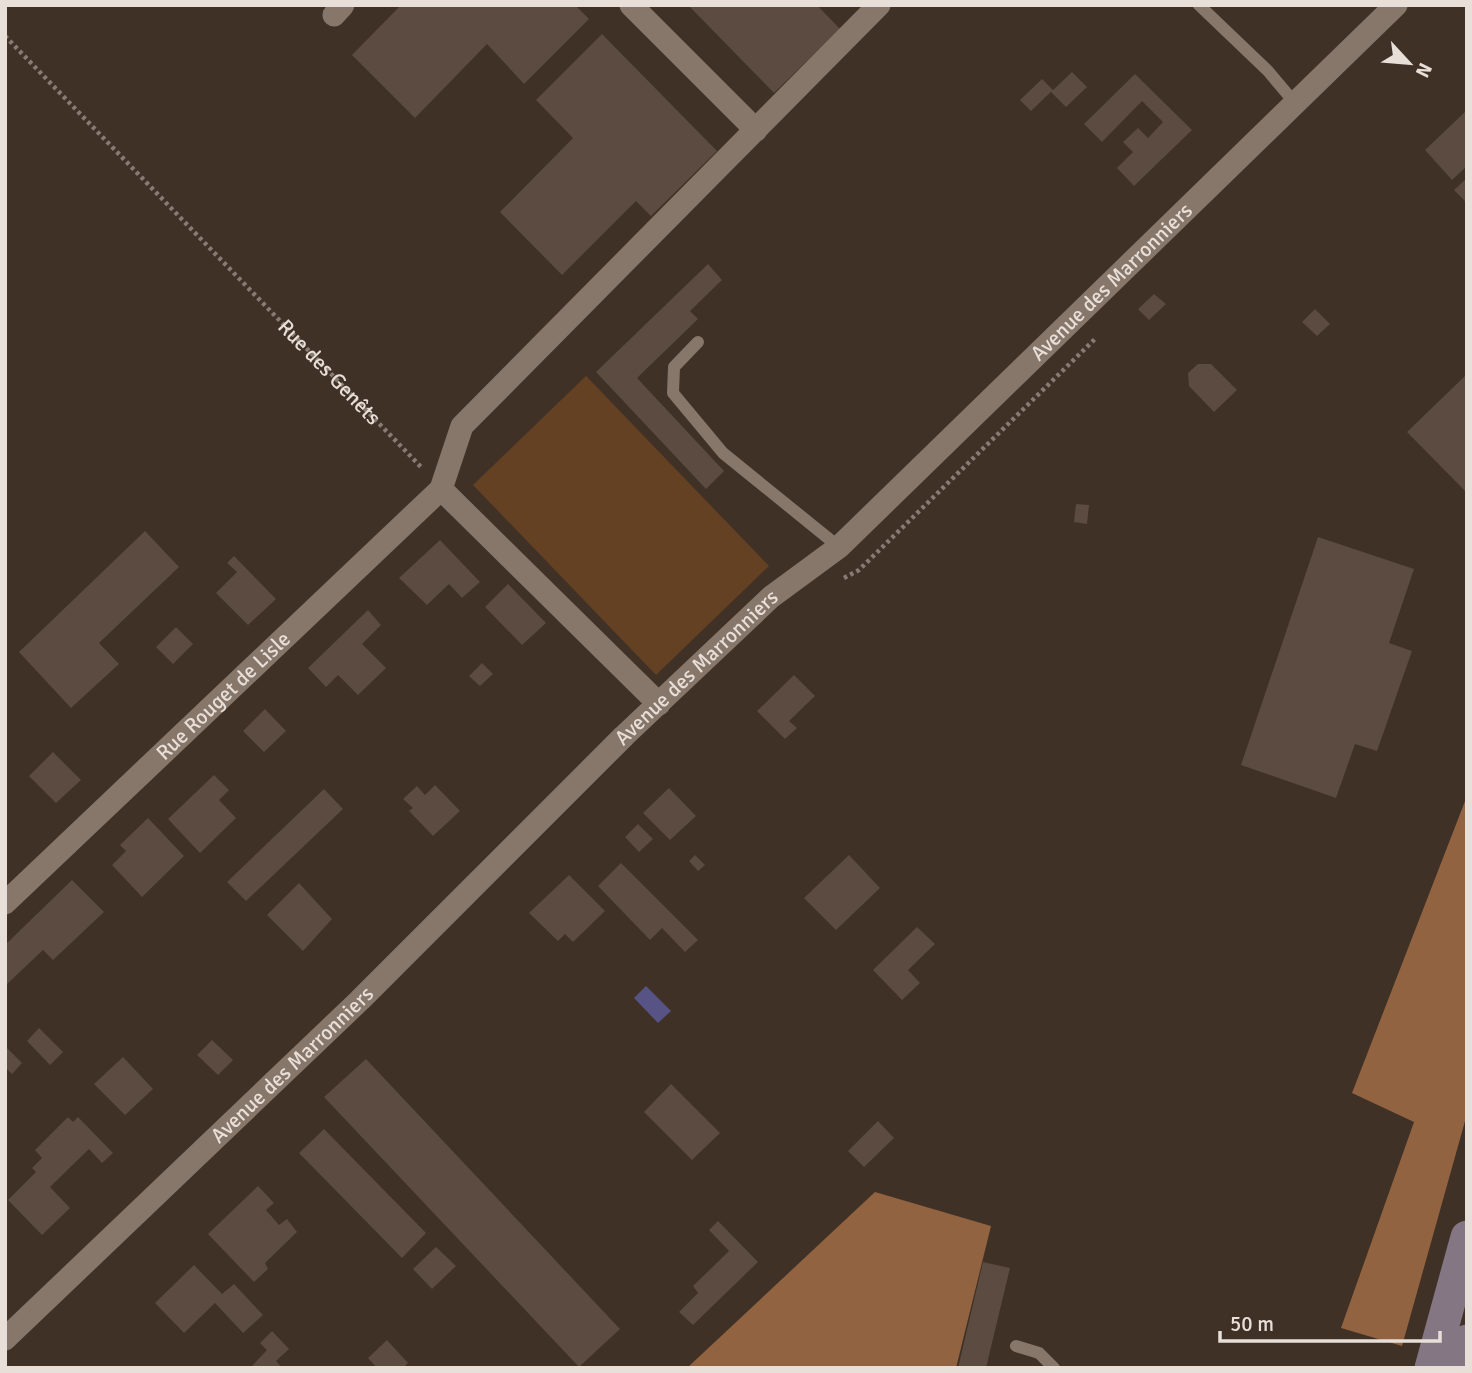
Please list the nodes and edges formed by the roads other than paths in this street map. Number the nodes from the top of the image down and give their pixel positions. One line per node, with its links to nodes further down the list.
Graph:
1 (631, 5): 6 (street)
2 (880, 5): 6 (street)
3 (1199, 5): 5 (lane)
4 (1396, 5): 5 (street, Avenue des Marronniers)
5 (1295, 103): 9 (street, Avenue des Marronniers)
6 (756, 130): 8 (street)
7 (698, 341): 9 (lane)
8 (441, 489): 10 (street); 11 (street, Rue Rouget de Lisle)
9 (839, 547): 10 (street, Avenue des Marronniers)
10 (659, 704): 13 (street, Avenue des Marronniers)
11 (5, 904)
12 (1467, 1237): 17 (main road)
13 (5, 1339)
14 (1467, 1341): 18 (main road)
15 (1016, 1346): 16 (lane)
16 (1054, 1368)
17 (1431, 1368)
18 (1460, 1368)

